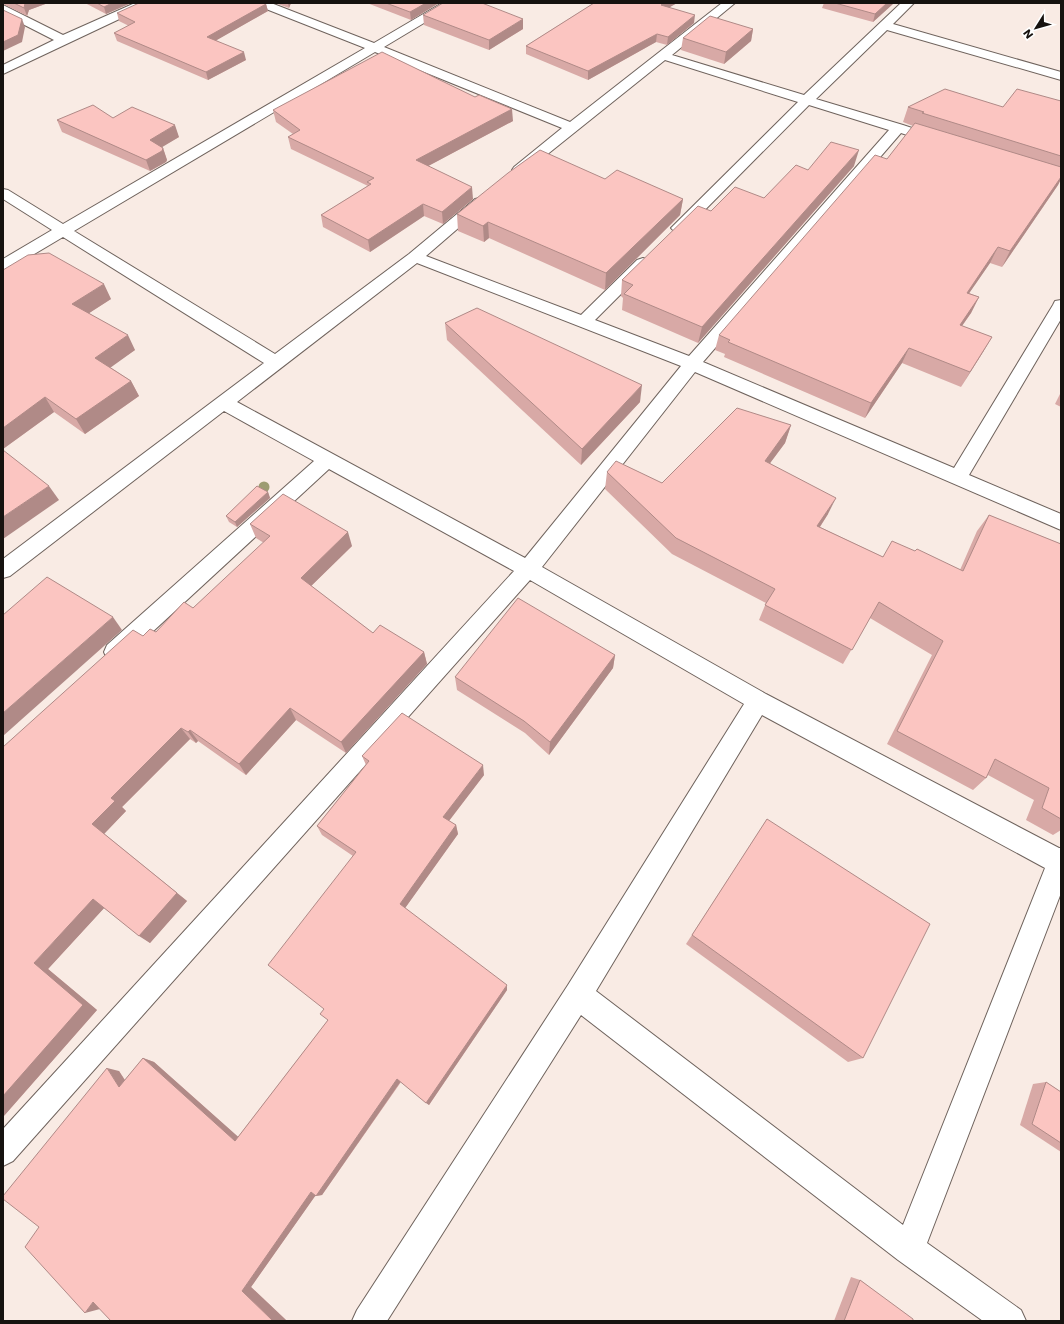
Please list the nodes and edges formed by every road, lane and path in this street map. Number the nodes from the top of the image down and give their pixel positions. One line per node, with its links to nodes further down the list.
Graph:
1 (145, 3): 8 (street)
2 (260, 3): 9 (street)
3 (450, 3): 9 (street)
4 (728, 3): 10 (street)
5 (908, 3): 7 (street)
6 (3, 9): 8 (street)
7 (885, 26): 12 (street); 13 (street)
8 (63, 40): 11 (street)
9 (376, 48): 14 (street); 18 (street)
10 (664, 56): 13 (street); 14 (street)
11 (3, 70)
12 (1061, 76)
13 (806, 100): 15 (street); 19 (street)
14 (571, 127): 21 (street)
15 (898, 128): 16 (street); 26 (street)
16 (920, 135)
17 (3, 193): 18 (street)
18 (64, 232): 22 (street); 25 (street)
19 (668, 239)
20 (651, 255): 24 (street)
21 (415, 257): 24 (street); 25 (street)
22 (3, 266)
23 (1061, 305): 29 (street)
24 (584, 322): 26 (street)
25 (276, 363): 27 (street)
26 (692, 364): 29 (street); 31 (street)
27 (224, 403): 28 (street); 32 (street)
28 (327, 460): 31 (street); 33 (street)
29 (958, 477): 30 (street)
30 (1061, 522)
31 (528, 569): 34 (street); 37 (street)
32 (3, 570)
33 (103, 663)
34 (758, 701): 35 (street); 36 (street)
35 (1061, 861): 38 (street)
36 (578, 995): 38 (street); 39 (street)
37 (3, 1152)
38 (909, 1249): 40 (street)
39 (368, 1321)
40 (1010, 1321)

